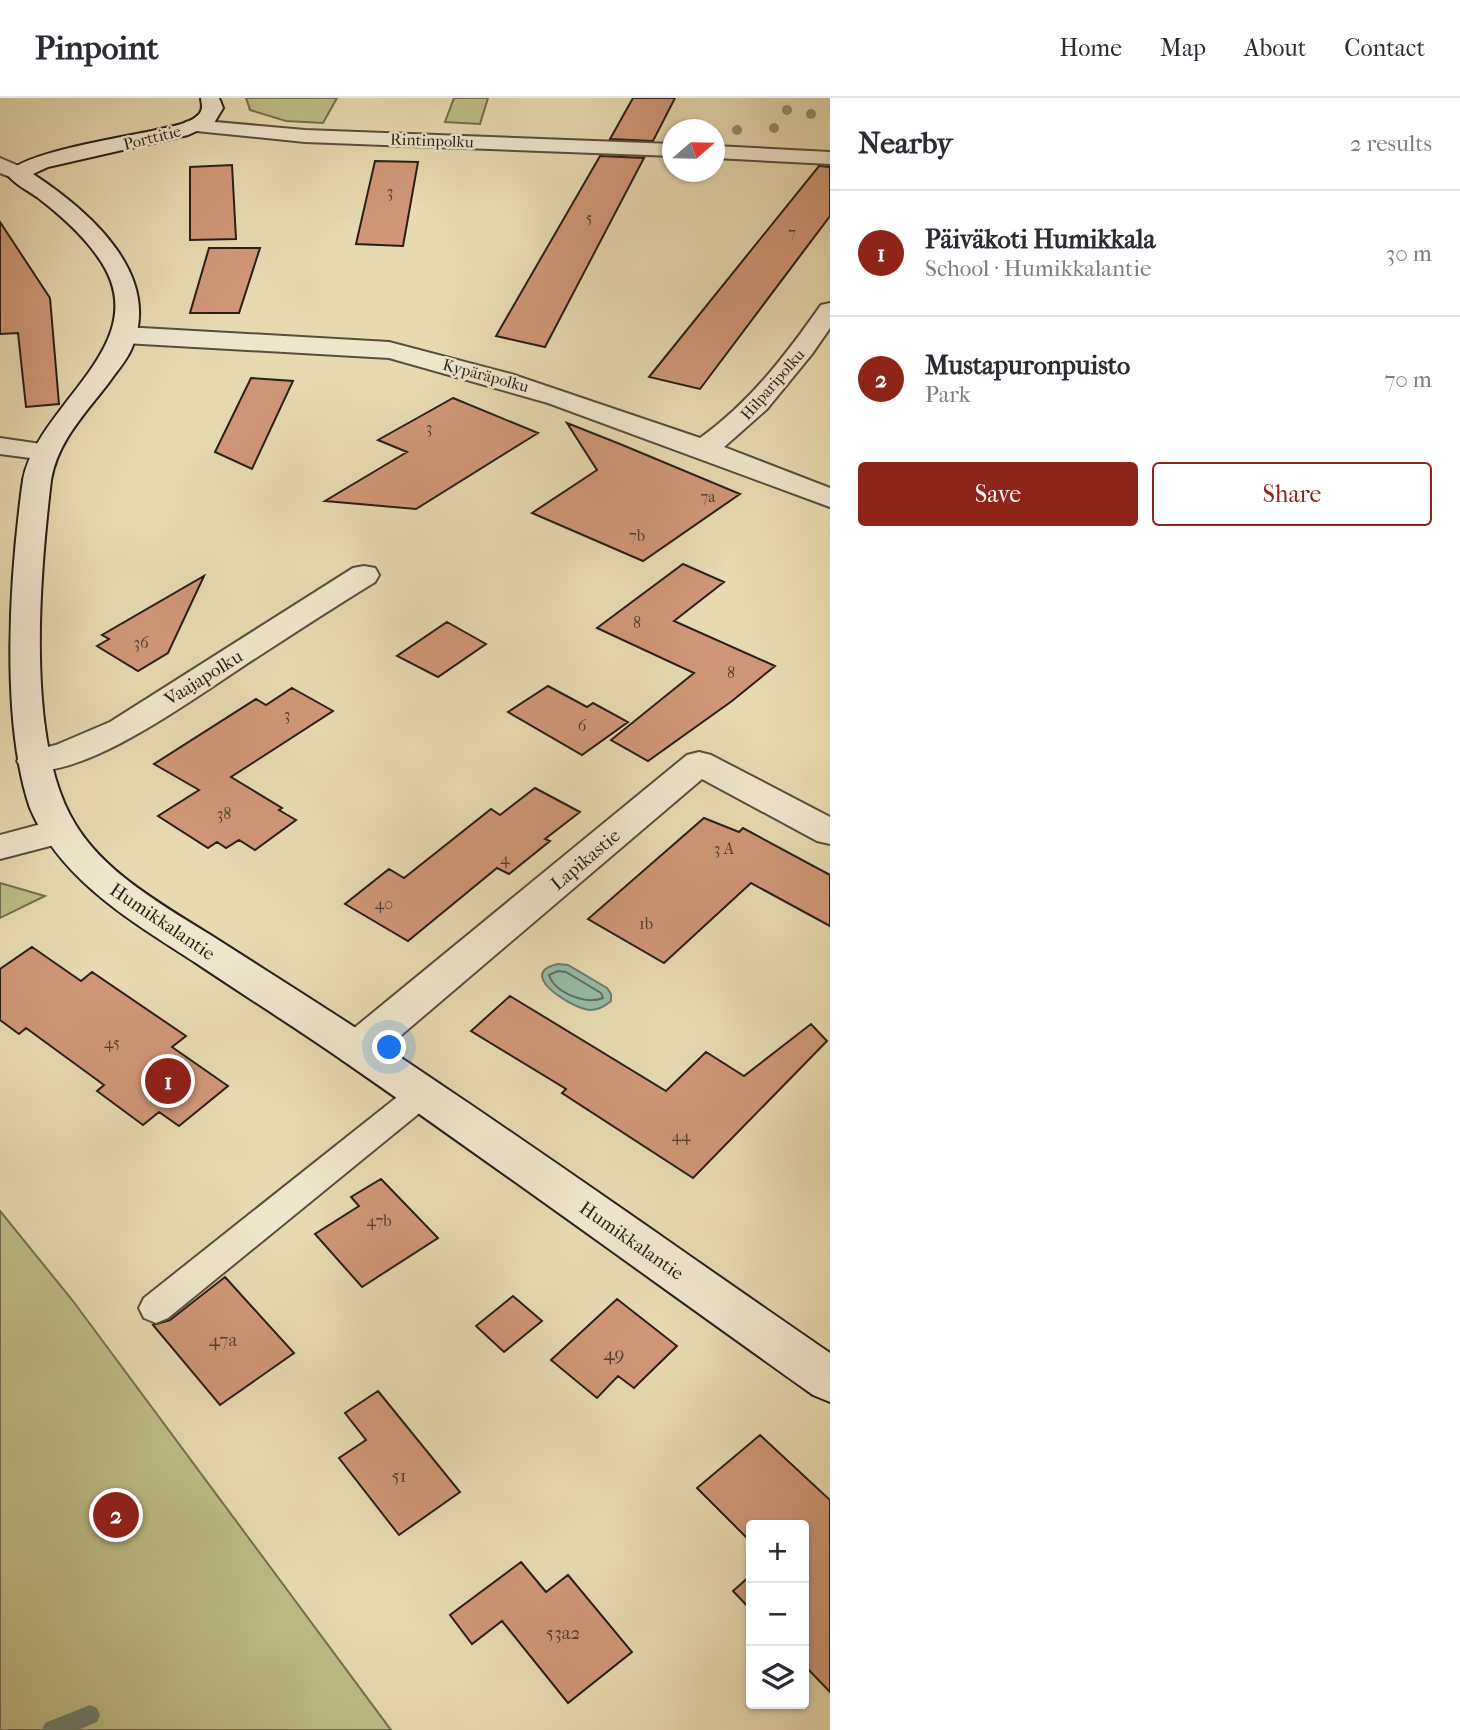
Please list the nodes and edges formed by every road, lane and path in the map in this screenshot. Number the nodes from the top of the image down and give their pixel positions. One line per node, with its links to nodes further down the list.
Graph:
1 (210, 99): 2 (street, Porttitie)
2 (193, 126): 3 (street, Rintinpolku); 6 (street, Porttitie)
3 (662, 150)
4 (725, 153): 5 (street)
5 (830, 158)
6 (9, 169): 8 (street, Humikkalantie)
7 (830, 310): 10 (street, Hilparipolku)
8 (124, 335): 10 (street, Kypäräpolku); 11 (street, Humikkalantie)
9 (0, 446): 11 (street)
10 (704, 449): 12 (street, Kypäräpolku)
11 (45, 452): 14 (street, Humikkalantie)
12 (830, 498)
13 (364, 575): 14 (street, Vaajapolku)
14 (34, 761): 15 (street, Humikkalantie)
15 (60, 831): 17 (street); 18 (street, Humikkalantie)
16 (830, 832): 18 (street, Lapikastie)
17 (0, 847)
18 (357, 1049): 19 (street, Humikkalantie)
19 (422, 1094): 20 (lane); 21 (street, Humikkalantie)
20 (156, 1308)
21 (830, 1380)

